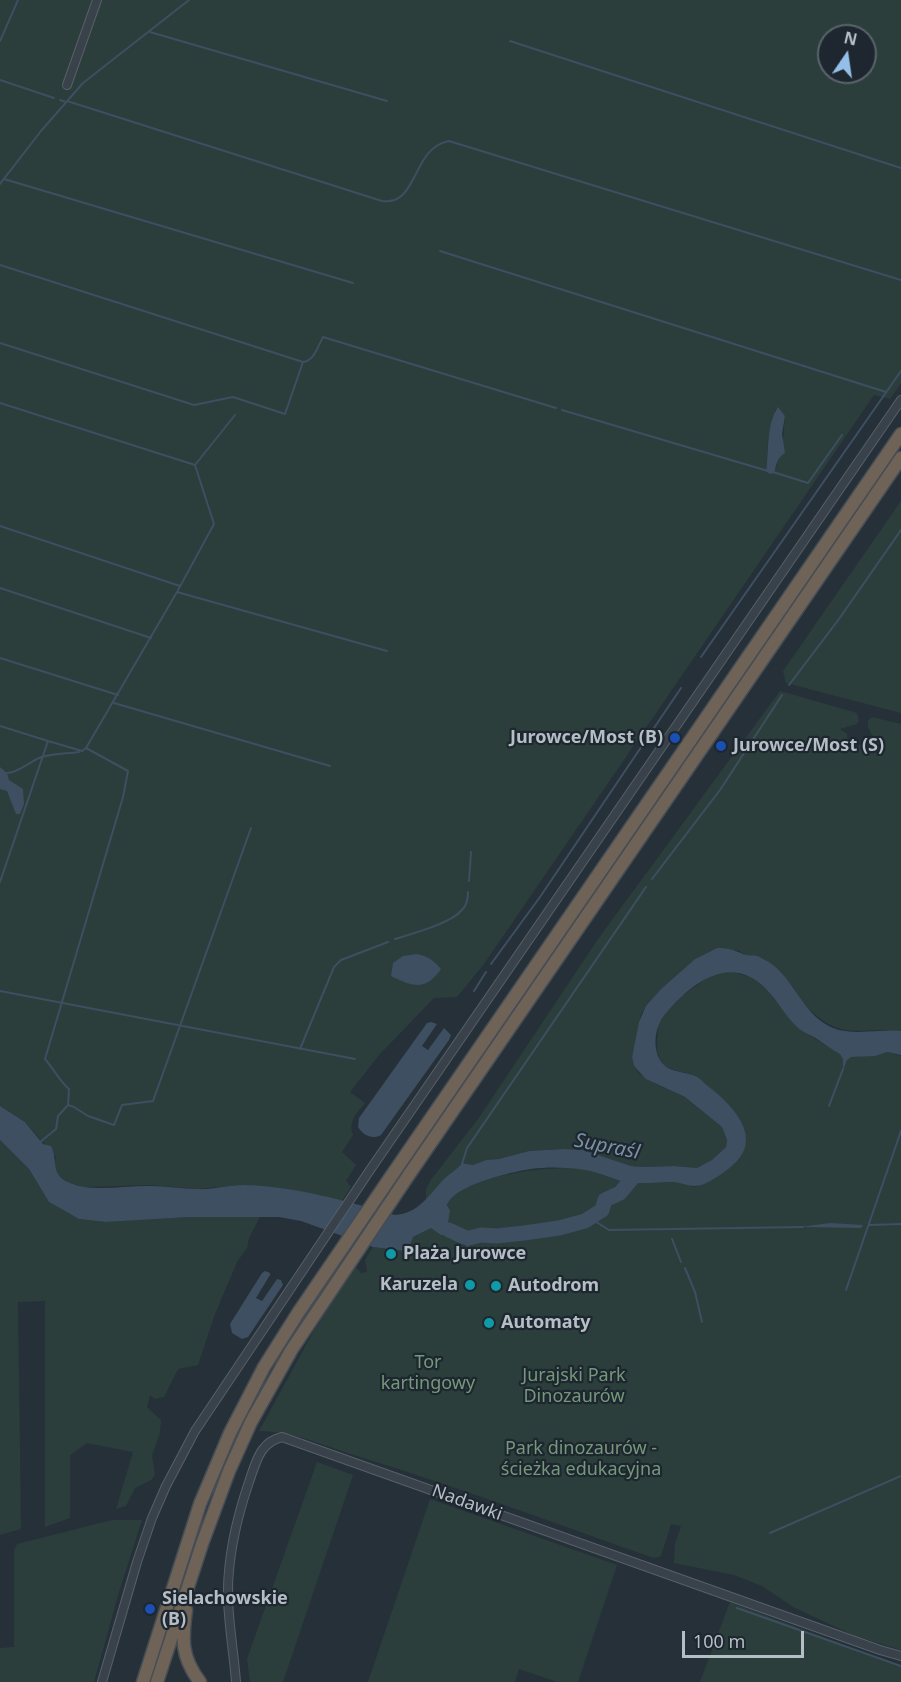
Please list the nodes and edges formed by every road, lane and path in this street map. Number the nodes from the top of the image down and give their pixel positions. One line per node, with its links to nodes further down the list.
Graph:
1 (97, 0): 2 (street)
2 (67, 85)
3 (901, 400): 8 (street)
4 (901, 434): 9 (highway)
5 (901, 458): 6 (highway)
6 (190, 1578): 10 (highway); 11 (highway)
7 (901, 1656): 12 (street, Nadawki)
8 (102, 1682)
9 (143, 1682)
10 (157, 1682)
11 (200, 1682)
12 (236, 1682)

